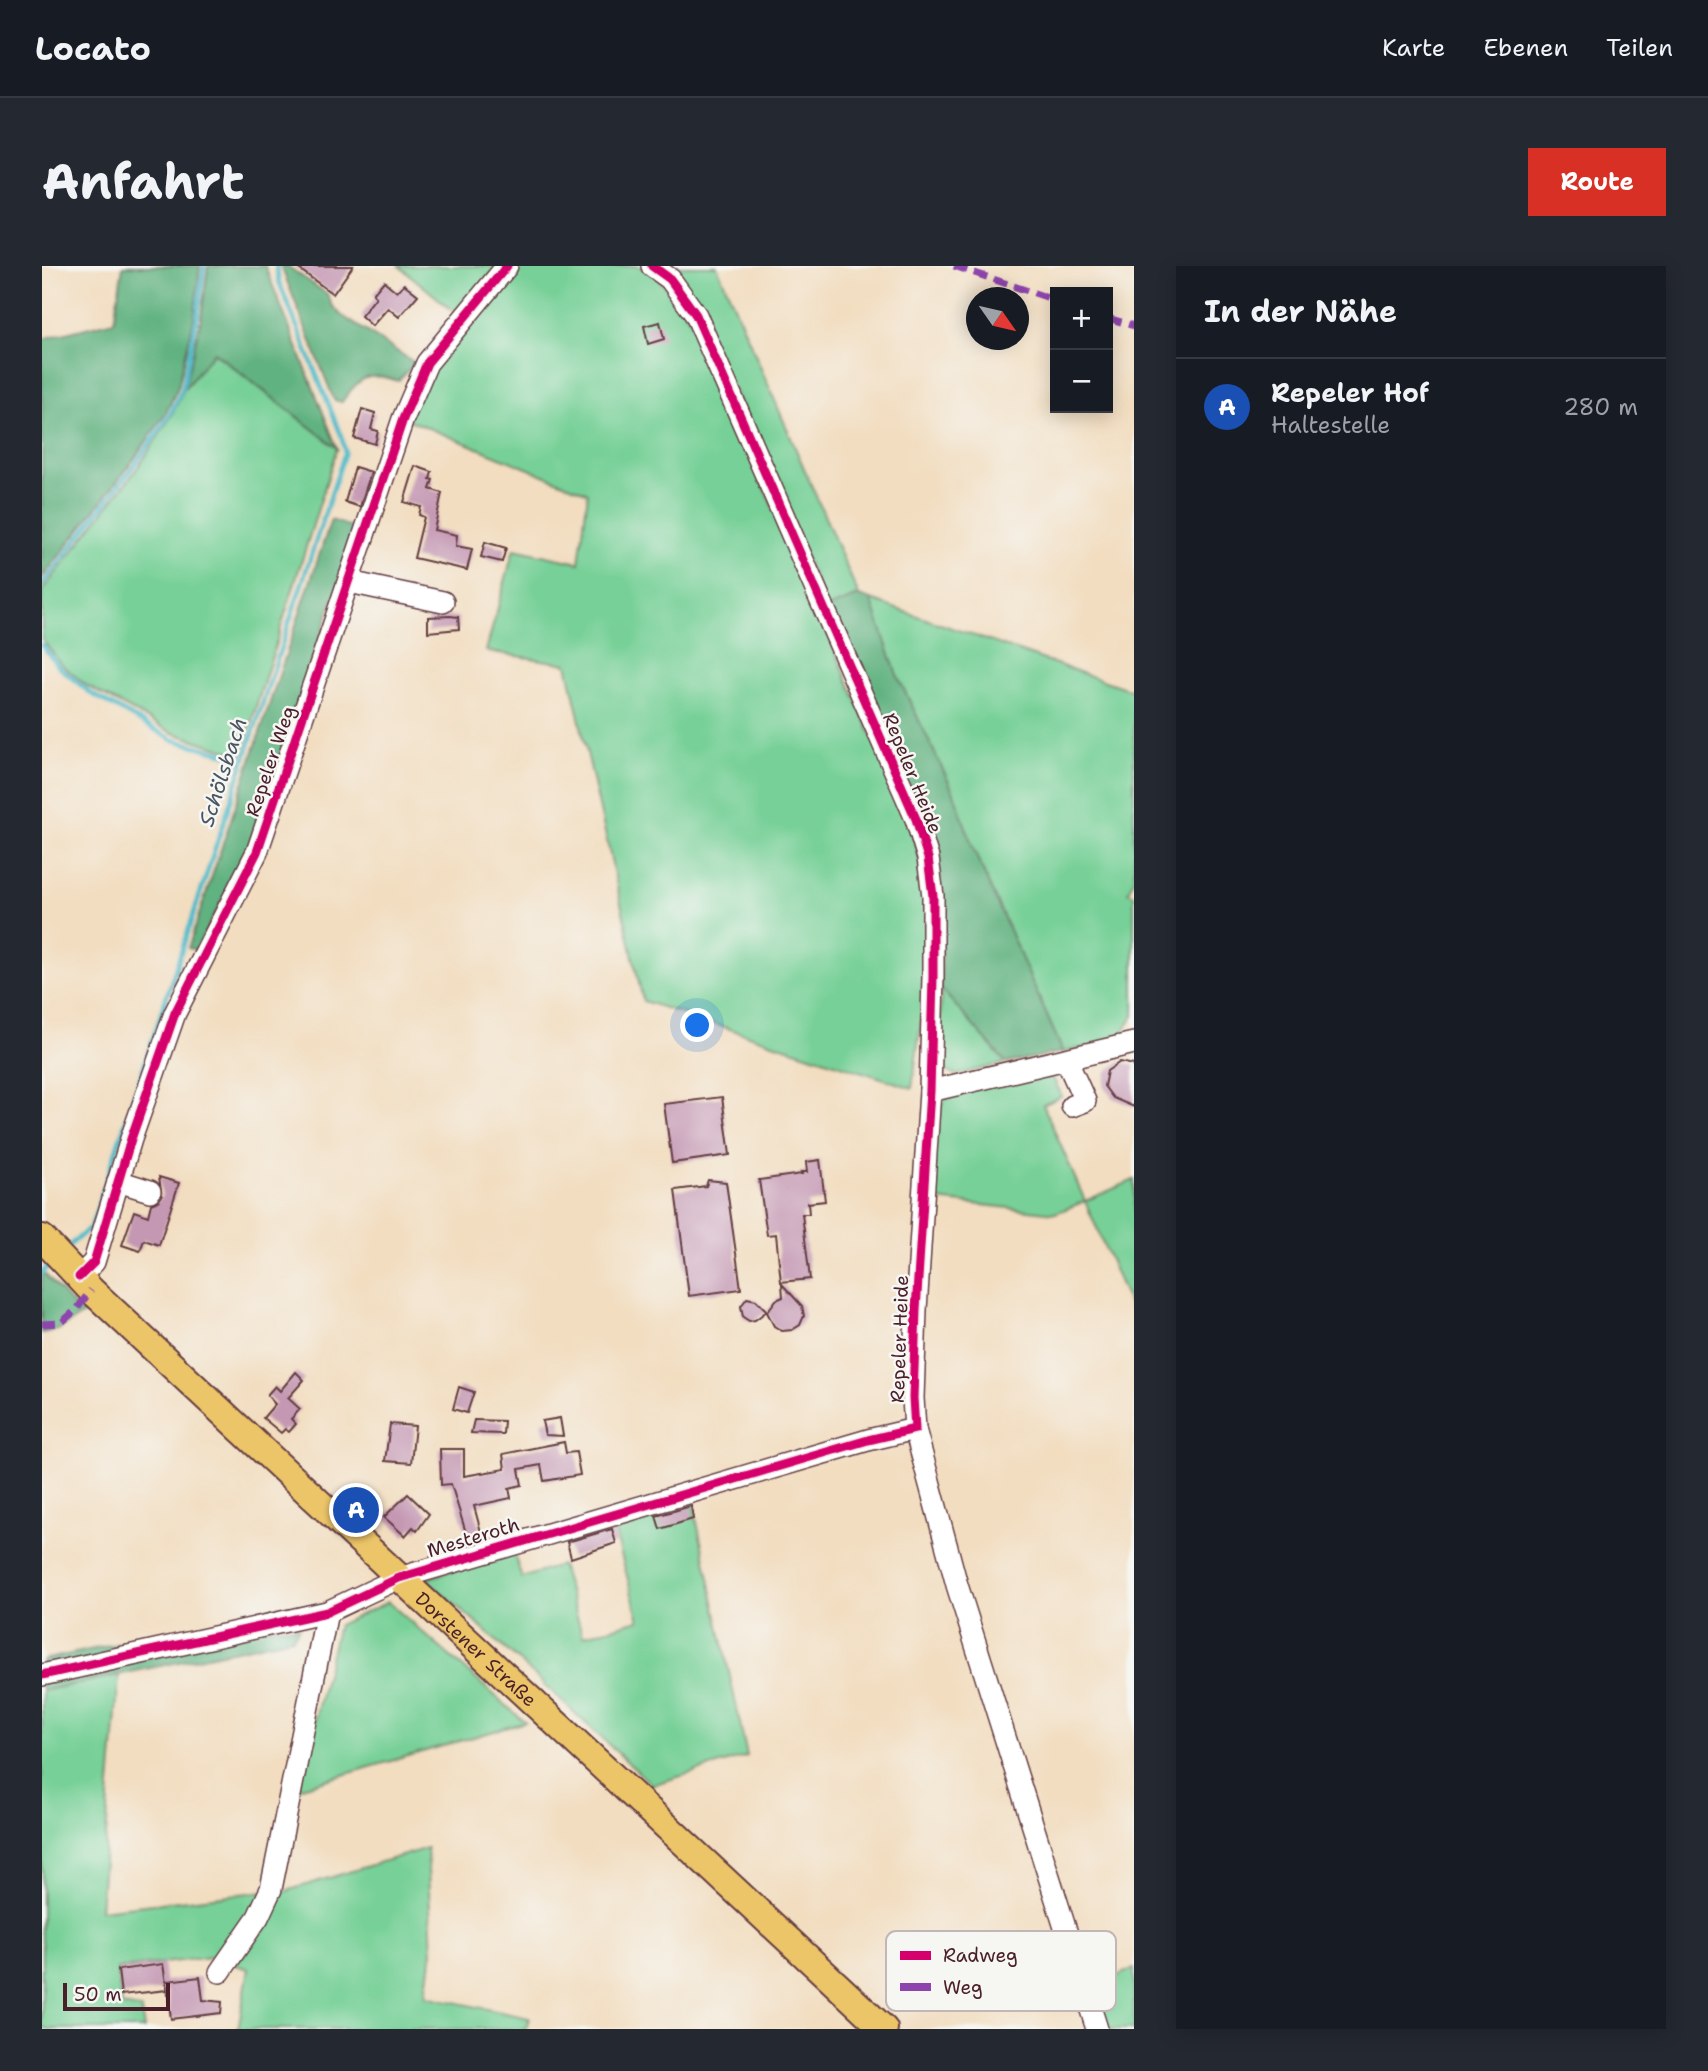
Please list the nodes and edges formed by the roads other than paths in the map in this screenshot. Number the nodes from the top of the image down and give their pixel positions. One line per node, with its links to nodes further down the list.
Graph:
1 (508, 266): 3 (street, Repeler Weg)
2 (652, 266): 7 (street, Repeler Heide)
3 (349, 582): 4 (street); 9 (street, Repeler Weg)
4 (443, 602)
5 (1134, 1043): 6 (street)
6 (1066, 1059): 7 (street); 8 (street)
7 (930, 1091): 12 (street, Repeler Heide)
8 (1072, 1106)
9 (118, 1181): 10 (street); 11 (street, Repeler Weg)
10 (150, 1191)
11 (60, 1256): 13 (main road, Dorstener Straße)
12 (915, 1429): 13 (street, Mesteroth); 16 (street, Repeler Heide)
13 (399, 1577): 14 (street, Mesteroth); 19 (main road, Dorstener Straße)
14 (327, 1612): 15 (street, Mesteroth); 17 (street)
15 (42, 1675)
16 (1066, 1931)
17 (220, 1972)
18 (1091, 2011): 20 (street, Repeler Heide)
19 (884, 2029)
20 (1097, 2029)

